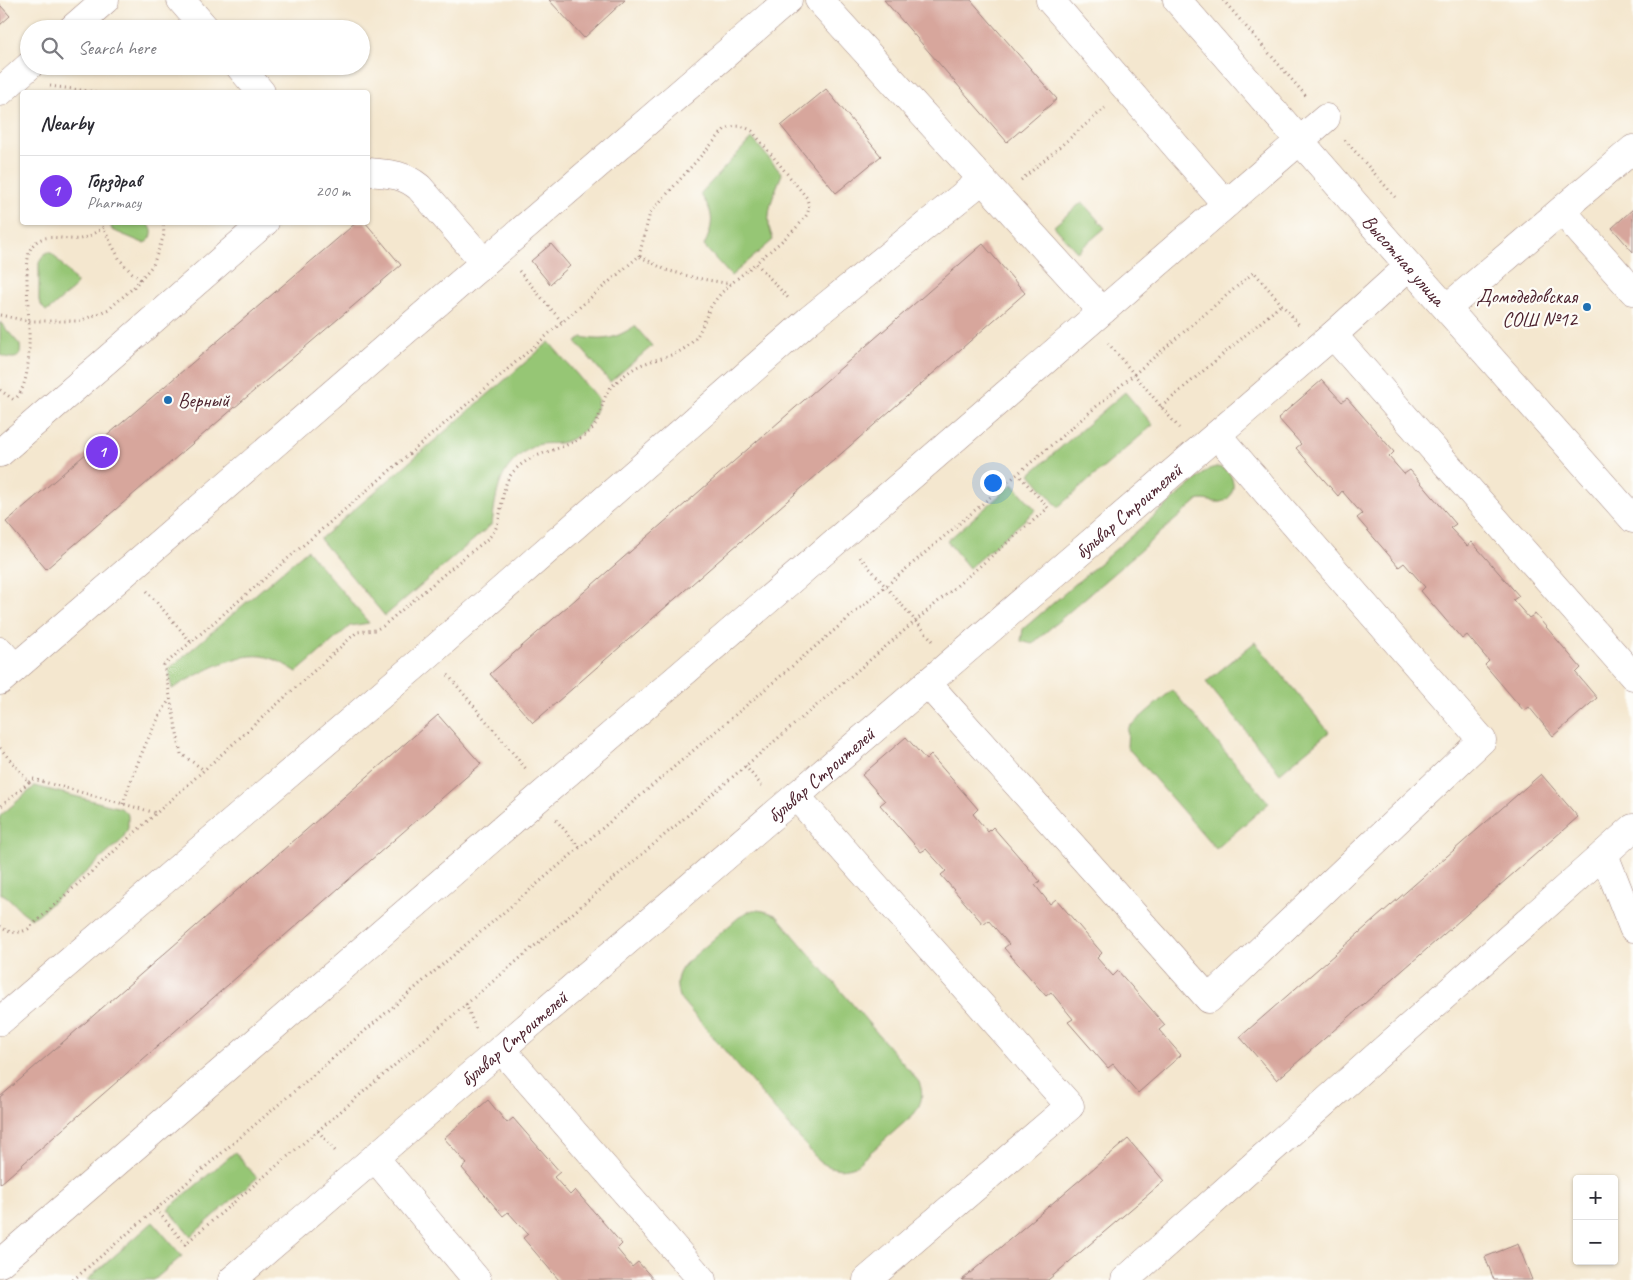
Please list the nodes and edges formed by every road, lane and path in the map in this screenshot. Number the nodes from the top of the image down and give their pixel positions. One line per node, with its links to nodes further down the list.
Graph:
1 (105, 0): 8 (street)
2 (181, 0): 9 (street)
3 (788, 0): 26 (street)
4 (819, 0): 19 (street)
5 (1050, 0): 14 (street)
6 (1177, 0): 16 (street, Высотная улица)
7 (1223, 0): 15 (path)
8 (82, 20)
9 (198, 20)
10 (247, 75): 13 (street)
11 (14, 80): 12 (path)
12 (64, 90)
13 (259, 90)
14 (1127, 90): 19 (path); 21 (street)
15 (1326, 118): 16 (street); 20 (path)
16 (1300, 141): 21 (street); 29 (street, Высотная улица)
17 (1633, 149): 22 (street)
18 (370, 172): 26 (street)
19 (991, 189): 36 (street); 37 (street)
20 (1395, 197)
21 (1226, 204): 36 (street)
22 (1562, 211): 32 (street); 34 (street)
23 (163, 225): 30 (path)
24 (262, 225): 47 (street)
25 (104, 227): 30 (path); 38 (path)
26 (492, 256): 39 (path); 51 (street)
27 (639, 256): 28 (path); 31 (path); 39 (path)
28 (756, 263): 31 (path); 37 (path)
29 (1409, 266): 34 (street, Высотная улица); 40 (street, бульвар Строителей)
30 (141, 280): 38 (path)
31 (731, 284): 62 (path)
32 (1633, 290)
33 (1282, 304): 40 (path); 41 (path); 45 (path)
34 (1447, 308): 49 (street, Высотная улица)
35 (0, 315): 38 (path)
36 (1096, 316): 41 (path); 50 (street)
37 (809, 320): 55 (street)
38 (28, 321): 43 (path)
39 (562, 322): 54 (path)
40 (1326, 341): 46 (street, бульвар Строителей); 58 (street)
41 (1134, 375): 45 (path); 48 (path)
42 (0, 390): 43 (path)
43 (14, 400): 44 (path)
44 (9, 405)
45 (1161, 407): 46 (path)
46 (1207, 443): 56 (street, бульвар Строителей); 59 (street)
47 (0, 452)
48 (1018, 474): 52 (path); 53 (path)
49 (1633, 519)
50 (842, 536): 52 (path); 64 (street)
51 (128, 570): 54 (path); 57 (street)
52 (886, 586): 53 (path); 70 (path)
53 (916, 621): 56 (path); 77 (path)
54 (191, 642): 60 (path)
55 (430, 653): 64 (path); 74 (street)
56 (952, 662): 59 (street, бульвар Строителей)
57 (5, 666)
58 (1633, 676)
59 (927, 683): 65 (street, бульвар Строителей)
60 (171, 699): 62 (path); 66 (path)
61 (0, 748): 63 (path)
62 (204, 770): 68 (path)
63 (29, 782): 66 (path); 67 (path)
64 (542, 795): 70 (path); 78 (street)
65 (796, 796): 75 (street, бульвар Строителей); 84 (street)
66 (123, 804): 68 (path)
67 (0, 807)
68 (156, 813): 72 (path)
69 (1633, 828): 71 (street)
70 (580, 848): 77 (path)
71 (1604, 854): 73 (street); 79 (street)
72 (0, 926)
73 (1633, 928)
74 (0, 1022)
75 (501, 1049): 76 (street, бульвар Строителей); 83 (street)
76 (375, 1158): 81 (street, бульвар Строителей); 82 (street)
77 (156, 1209): 80 (path)
78 (1, 1261)
79 (1140, 1275)
80 (73, 1280)
81 (232, 1280)
82 (478, 1280)
83 (702, 1280)
84 (867, 1280)

